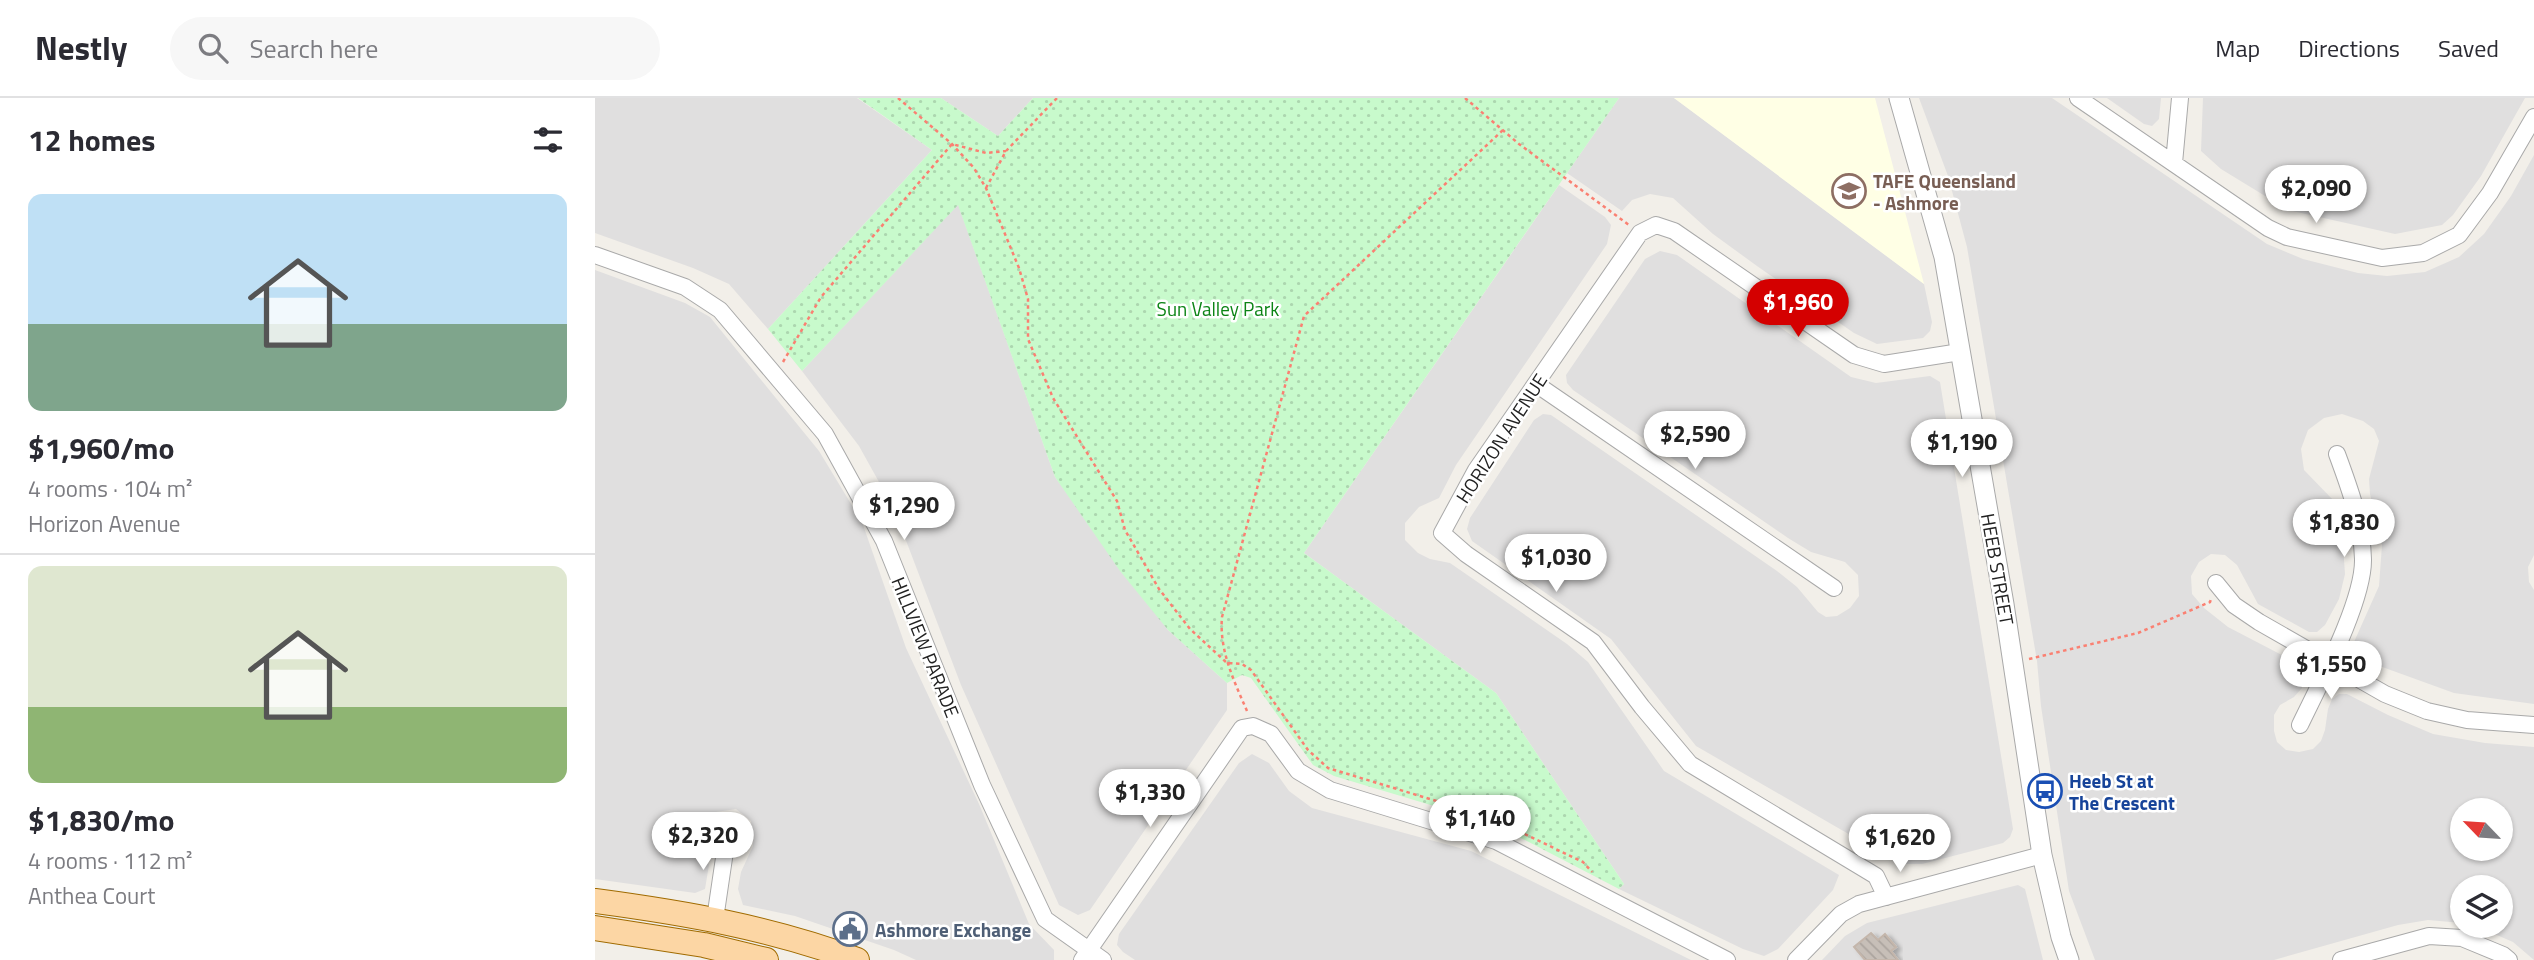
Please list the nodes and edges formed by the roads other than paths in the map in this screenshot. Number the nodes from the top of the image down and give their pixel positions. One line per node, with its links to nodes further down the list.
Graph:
1 (1899, 98): 7 (street, HEEB STREET)
2 (2078, 98): 5 (street)
3 (2180, 98): 5 (street)
4 (2534, 117): 5 (street)
5 (2174, 163)
6 (595, 255): 21 (street, HILLVIEW PARADE)
7 (1960, 352): 8 (street, HORIZON AVENUE); 16 (street, HEEB STREET)
8 (1536, 384): 11 (street); 17 (street, HORIZON AVENUE)
9 (2337, 454): 12 (street)
10 (2216, 583): 12 (street)
11 (1834, 588)
12 (2330, 662): 13 (street); 14 (street)
13 (2300, 725)
14 (2534, 725)
15 (728, 831): 19 (street)
16 (2042, 855): 17 (street); 27 (street, HEEB STREET)
17 (1886, 897): 26 (street)
18 (595, 901): 19 (main road)
19 (715, 919): 23 (main road)
20 (595, 928): 22 (main road)
21 (1085, 955): 24 (street, HILLVIEW PARADE); 25 (street)
22 (766, 960)
23 (857, 960)
24 (1103, 960)
25 (1727, 960)
26 (1796, 960)
27 (2069, 960)
28 (2341, 960): 29 (street)
29 (2509, 960)

